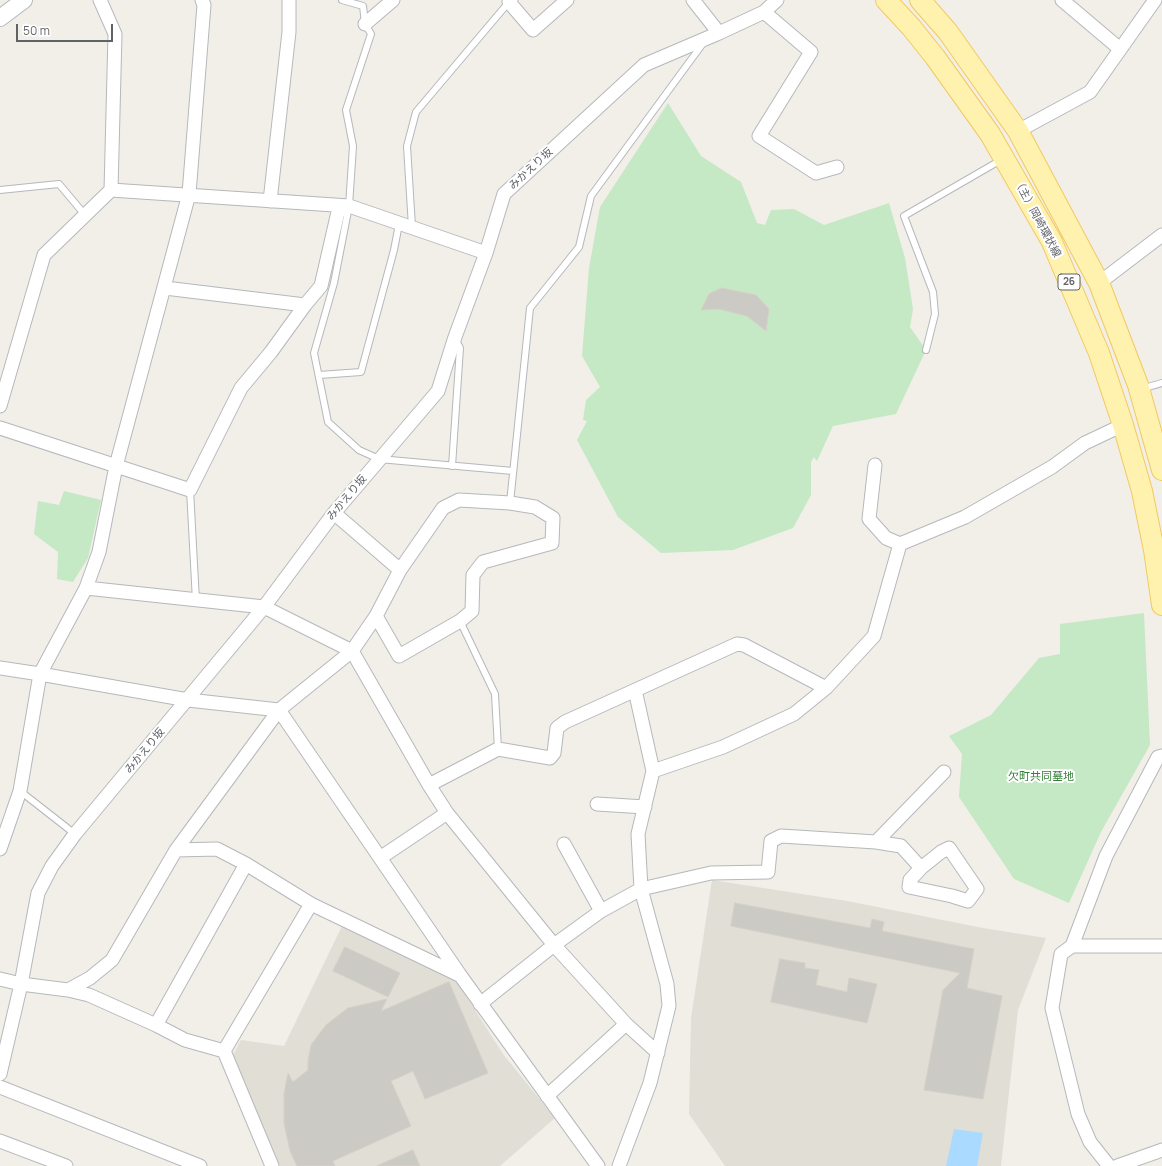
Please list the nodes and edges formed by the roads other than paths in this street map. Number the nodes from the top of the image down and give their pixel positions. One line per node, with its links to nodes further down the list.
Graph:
1 (24, 0): 16 (street)
2 (100, 0): 24 (street)
3 (202, 0): 25 (street)
4 (289, 0): 26 (street)
5 (342, 0): 17 (lane)
6 (393, 0): 17 (street)
7 (567, 0): 14 (street)
8 (693, 0): 18 (street)
9 (777, 0): 15 (street, みかえり坂)
10 (886, 0): 21 (main road, （主）岡崎環状線 / 26)
11 (920, 0): 20 (main road, 26)
12 (1062, 0): 19 (street)
13 (1155, 0): 19 (street)
14 (510, 1): 30 (lane)
15 (764, 12): 18 (street, みかえり坂); 22 (street)
16 (0, 18)
17 (365, 24): 27 (lane)
18 (713, 35): 32 (street, みかえり坂); 49 (lane)
19 (1120, 49): 20 (street)
20 (1018, 131): 33 (main road, 26)
21 (1004, 159): 37 (lane); 42 (main road, （主）岡崎環状線 / 26)
22 (837, 167)
23 (0, 190): 28 (lane)
24 (111, 190): 25 (street); 28 (street)
25 (189, 194): 26 (street); 34 (street)
26 (270, 201): 27 (street)
27 (349, 206): 29 (street); 35 (street); 38 (lane)
28 (85, 215): 41 (street)
29 (399, 224): 30 (street); 38 (lane)
30 (412, 227): 32 (street)
31 (1162, 235): 33 (street)
32 (486, 253): 36 (street, みかえり坂)
33 (1099, 283): 40 (main road, 26)
34 (165, 288): 35 (street); 47 (street)
35 (305, 306): 50 (street)
36 (455, 337): 45 (street, みかえり坂); 48 (lane)
37 (926, 350)
38 (319, 375): 45 (lane)
39 (1162, 383): 40 (lane)
40 (1140, 390): 44 (main road, 26)
41 (0, 406)
42 (1123, 425): 53 (street); 57 (main road, （主）岡崎環状線 / 26)
43 (0, 428): 47 (street)
44 (1160, 457)
45 (380, 459): 48 (lane); 52 (street, みかえり坂)
46 (874, 465): 53 (street)
47 (116, 466): 50 (street); 55 (street)
48 (452, 466): 49 (lane)
49 (513, 471): 51 (lane)
50 (190, 490): 56 (lane)
51 (510, 503): 54 (street); 60 (street)
52 (334, 513): 54 (street); 58 (street, みかえり坂)
53 (900, 544): 64 (street)
54 (400, 570): 59 (street)
55 (86, 588): 56 (street); 63 (street)
56 (196, 601): 58 (street)
57 (1162, 605)
58 (264, 607): 61 (street); 66 (street, みかえり坂)
59 (376, 616): 60 (street); 61 (street)
60 (460, 621): 68 (lane)
61 (352, 651): 67 (street); 72 (street)
62 (0, 668): 63 (street)
63 (40, 674): 66 (street); 73 (street)
64 (826, 688): 65 (street); 70 (street)
65 (636, 690): 68 (street); 70 (street)
66 (188, 700): 67 (street); 77 (street, みかえり坂)
67 (279, 710): 81 (street); 82 (street)
68 (498, 749): 72 (street)
69 (1162, 756): 89 (street)
70 (653, 771): 75 (street)
71 (944, 772): 78 (street)
72 (429, 785): 76 (street)
73 (20, 791): 77 (lane); 80 (street)
74 (597, 804): 75 (street)
75 (645, 807): 85 (street)
76 (447, 813): 82 (street); 88 (street)
77 (75, 834): 93 (street, みかえり坂)
78 (876, 842): 84 (street); 85 (street)
79 (564, 844): 87 (street)
80 (0, 849)
81 (176, 850): 83 (street); 94 (street)
82 (380, 858): 91 (street)
83 (246, 864): 86 (street); 96 (street)
84 (921, 868): 84 (street)
85 (641, 889): 87 (street); 99 (street)
86 (311, 904): 91 (street); 98 (street)
87 (601, 911): 88 (street)
88 (554, 945): 95 (street); 97 (street)
89 (1072, 946): 90 (street); 110 (street)
90 (1162, 946)
91 (460, 975): 95 (street)
92 (0, 979): 93 (street)
93 (21, 984): 94 (street); 100 (street, みかえり坂)
94 (68, 990): 96 (street)
95 (480, 1004): 102 (street)
96 (156, 1024): 98 (street)
97 (626, 1024): 99 (street); 102 (street)
98 (224, 1051): 107 (street)
99 (658, 1054): 109 (street)
100 (0, 1074)
101 (0, 1087): 106 (street)
102 (547, 1096): 108 (street)
103 (0, 1141): 105 (street)
104 (1162, 1150): 111 (street)
105 (66, 1166)
106 (200, 1166)
107 (272, 1166)
108 (598, 1166)
109 (619, 1166)
110 (1109, 1166)
111 (1117, 1166)

